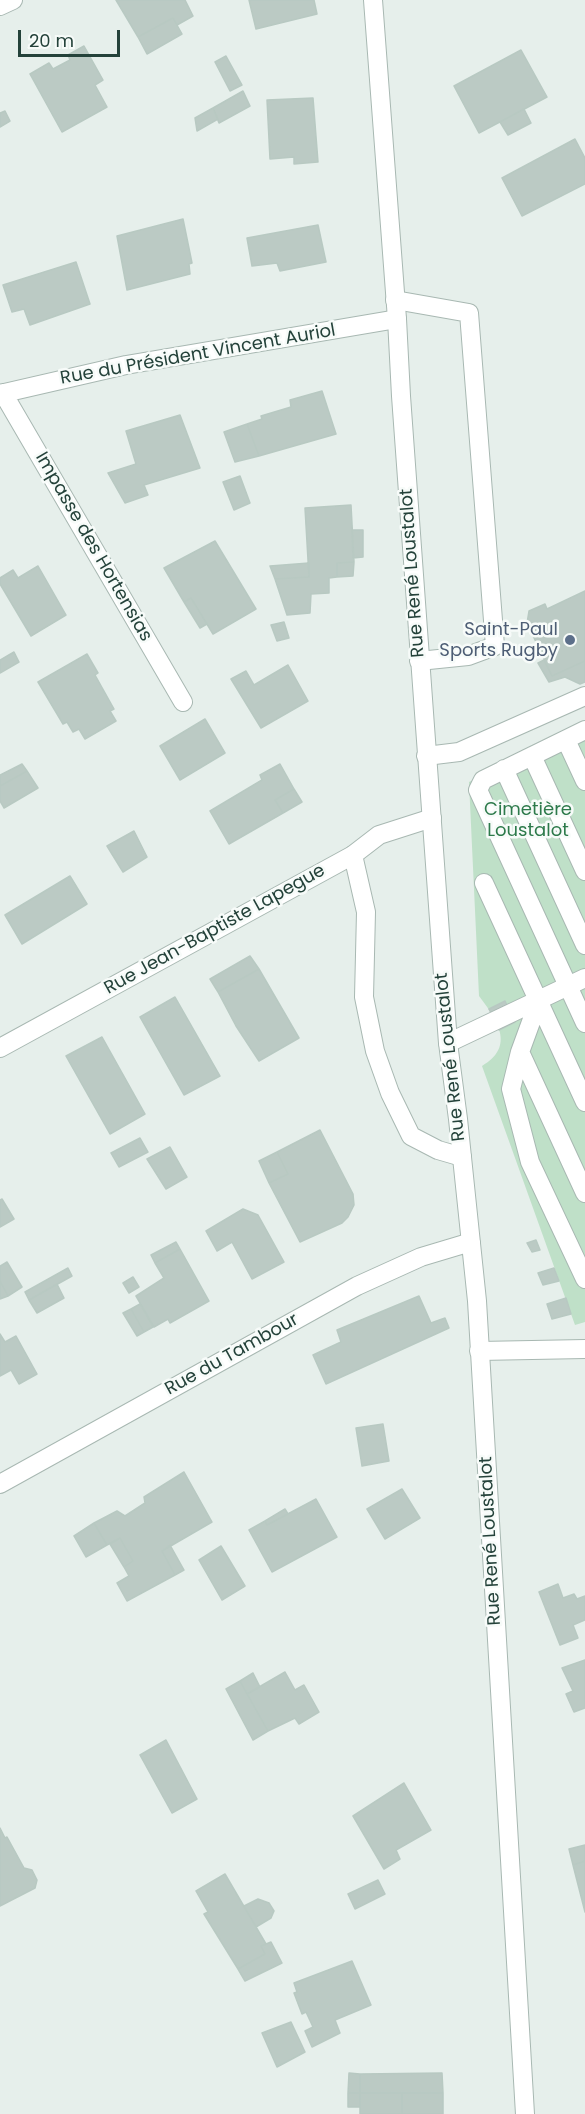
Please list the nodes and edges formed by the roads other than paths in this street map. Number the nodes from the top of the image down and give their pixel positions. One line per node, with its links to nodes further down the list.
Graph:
1 (13, 0): 3 (street)
2 (373, 0): 4 (street, Rue René Loustalot)
3 (0, 6)
4 (395, 300): 5 (street, Rue René Loustalot); 7 (street)
5 (397, 319): 6 (street, Rue du Président Vincent Auriol); 7 (street, Rue René Loustalot)
6 (1, 393): 9 (street, Impasse des Hortensias)
7 (419, 661): 12 (street, Rue René Loustalot)
8 (585, 696): 12 (street)
9 (183, 702)
10 (585, 730): 11 (street)
11 (566, 740): 13 (street); 15 (street)
12 (426, 756): 16 (street, Rue René Loustalot)
13 (532, 756): 14 (street); 18 (street)
14 (504, 770): 20 (street); 22 (street)
15 (585, 781)
16 (432, 818): 17 (street, Rue Jean-Baptiste Lapegue); 25 (street, Rue René Loustalot)
17 (354, 855): 26 (street, Rue Jean-Baptiste Lapegue); 29 (street)
18 (585, 871)
19 (484, 883): 23 (street)
20 (585, 945)
21 (585, 978): 22 (street)
22 (568, 986): 23 (street); 24 (street)
23 (538, 1000): 25 (street); 27 (street); 28 (street)
24 (585, 1023)
25 (448, 1043): 29 (street, Rue René Loustalot)
26 (0, 1048)
27 (520, 1052): 30 (street); 32 (street)
28 (585, 1102)
29 (462, 1157): 31 (street, Rue René Loustalot)
30 (585, 1193)
31 (471, 1242): 34 (street, Rue René Loustalot); 35 (street, Rue du Tambour)
32 (585, 1279)
33 (585, 1349): 34 (street)
34 (480, 1352): 36 (street, Rue René Loustalot)
35 (0, 1484)
36 (525, 2114)

